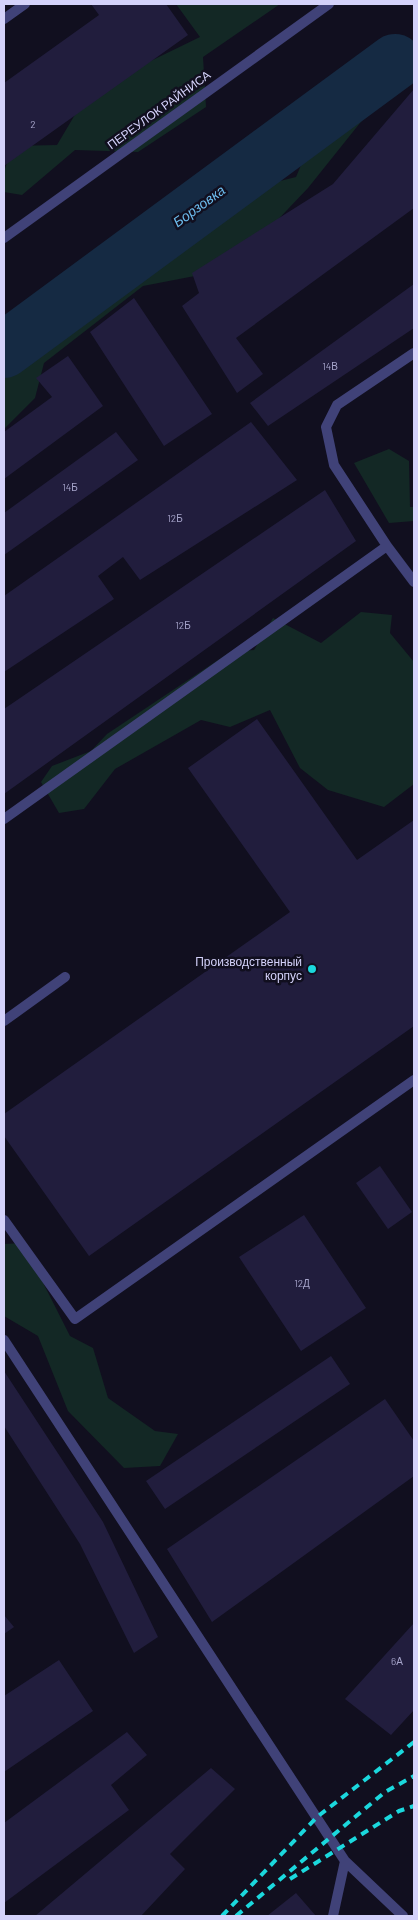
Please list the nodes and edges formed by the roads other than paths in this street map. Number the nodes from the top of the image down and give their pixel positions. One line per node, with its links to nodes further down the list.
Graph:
1 (25, 4): 3 (street)
2 (329, 4): 4 (street, ПЕРЕУЛОК РАЙНИСА)
3 (4, 19)
4 (4, 238)
5 (414, 352): 6 (street)
6 (387, 546): 7 (street); 8 (street)
7 (414, 582)
8 (4, 819)
9 (65, 977): 10 (street)
10 (4, 1021)
11 (414, 1080): 12 (street)
12 (4, 1220)
13 (4, 1340): 14 (street)
14 (345, 1861): 15 (street); 16 (street)
15 (333, 1916)
16 (403, 1916)

